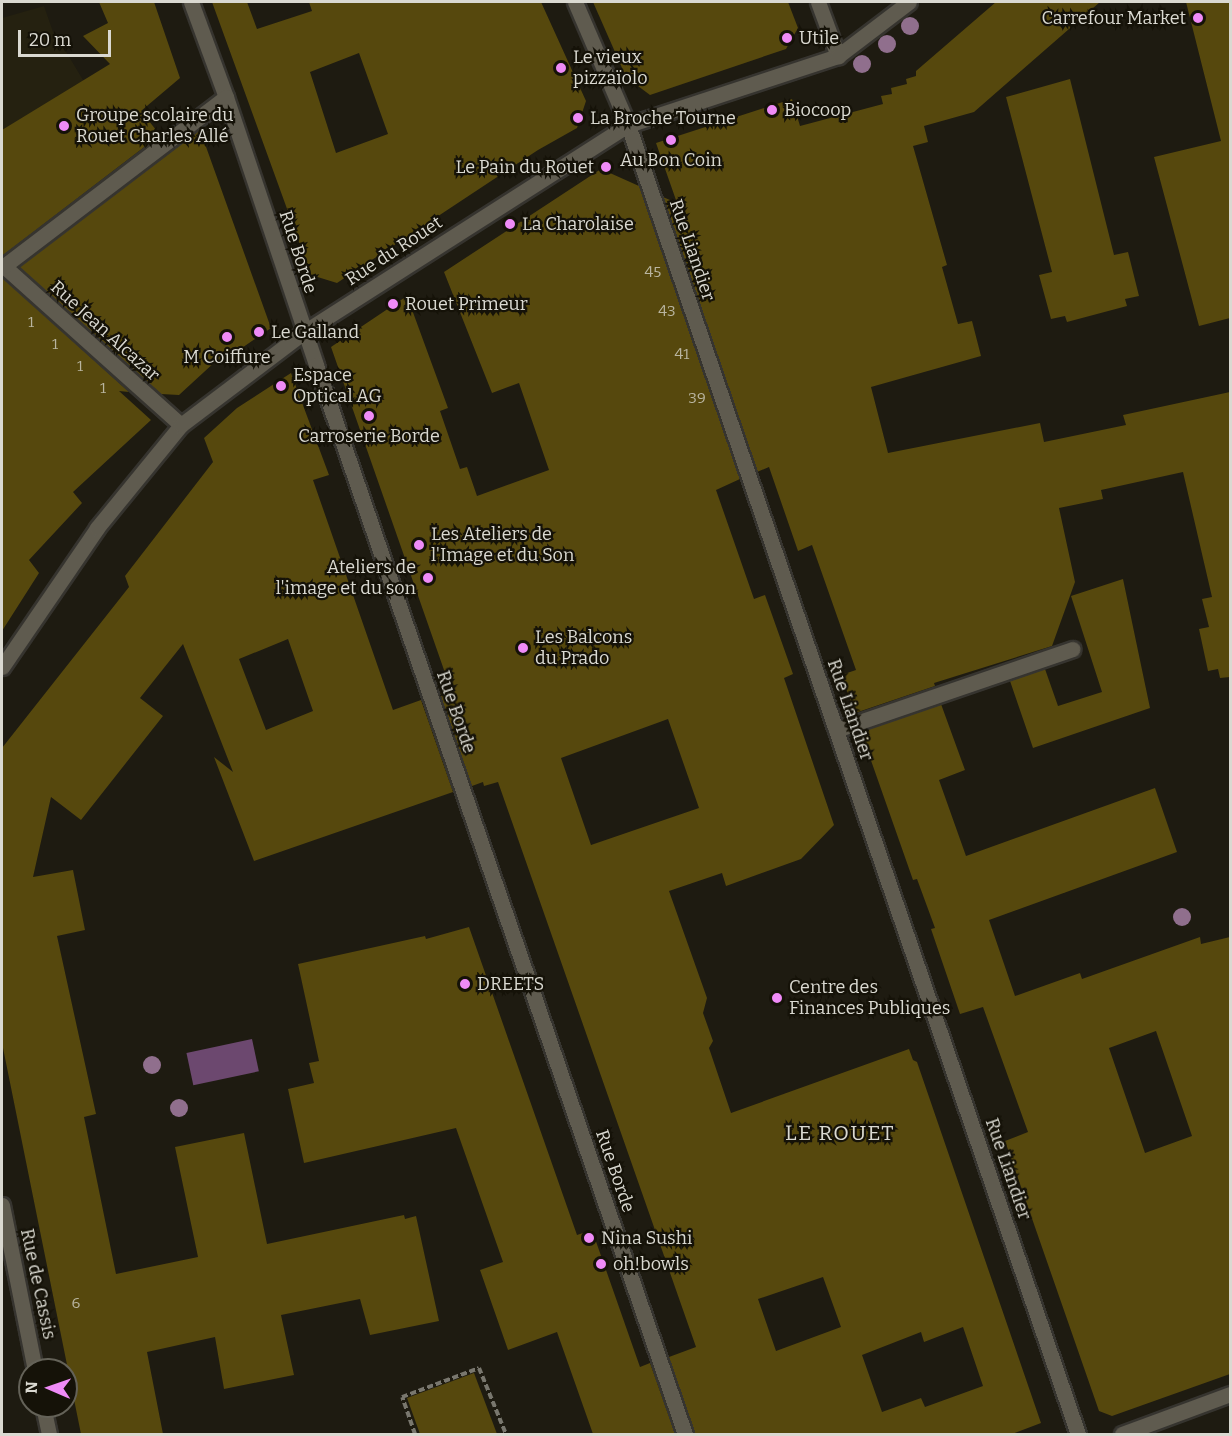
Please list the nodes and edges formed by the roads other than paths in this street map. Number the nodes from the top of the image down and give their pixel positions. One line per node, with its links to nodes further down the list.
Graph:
1 (191, 2): 6 (street, Rue Borde)
2 (574, 2): 7 (street, Rue Liandier)
3 (818, 2): 5 (street)
4 (909, 2): 5 (street, Rue du Rouet)
5 (838, 56): 7 (street, Rue du Rouet)
6 (226, 97): 8 (street, Rue Borde); 9 (street, Rue Jean Alcazar)
7 (628, 125): 8 (street, Rue du Rouet); 12 (street, Rue Liandier)
8 (304, 332): 9 (street, Rue du Rouet); 19 (street, Rue Borde)
9 (181, 425): 11 (street, Rue du Rouet)
10 (1073, 650): 12 (street)
11 (2, 667)
12 (836, 730): 20 (street, Rue Liandier)
13 (2, 1205): 14 (street, Rue de Cassis)
14 (6, 1251): 15 (street, Rue de Cassis)
15 (32, 1358)
16 (1230, 1395): 21 (street)
17 (46, 1418): 18 (street)
18 (49, 1434)
19 (685, 1434)
20 (1078, 1434)
21 (1122, 1434)

